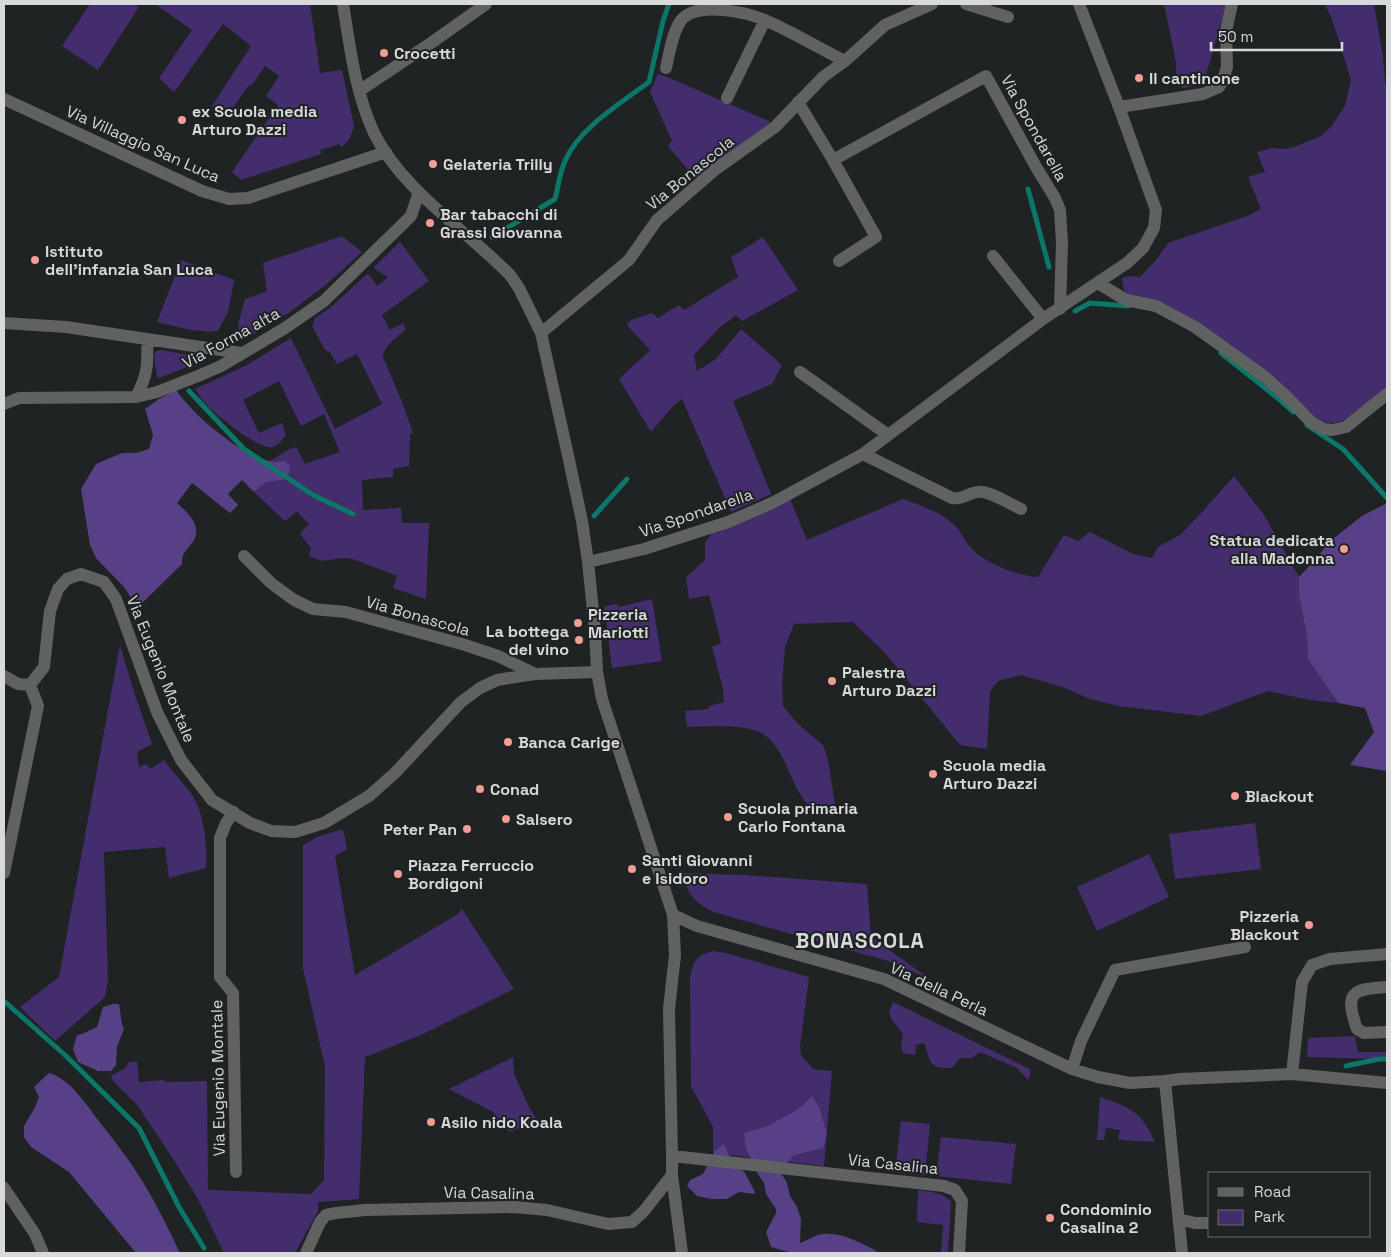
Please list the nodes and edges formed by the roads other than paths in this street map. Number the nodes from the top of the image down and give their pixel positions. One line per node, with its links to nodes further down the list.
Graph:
1 (343, 4): 11 (street)
2 (486, 4): 11 (street)
3 (932, 4): 9 (street, Via Bonascola)
4 (966, 4): 7 (street)
5 (1079, 4): 15 (street, Via Spondarella)
6 (1232, 4): 15 (street)
7 (1008, 17)
8 (765, 20): 9 (street); 10 (street); 12 (street)
9 (845, 61): 14 (street, Via Bonascola)
10 (666, 68)
11 (359, 91): 16 (street)
12 (727, 98)
13 (4, 99): 16 (street, Via Villaggio San Luca)
14 (798, 102): 17 (street); 25 (street, Via Bonascola)
15 (1119, 107): 21 (street, Via Spondarella)
16 (386, 152): 18 (street)
17 (834, 160): 20 (street); 22 (street, Via Spondarella)
18 (419, 192): 25 (street); 27 (street, Via Forma alta)
19 (993, 256): 23 (street)
20 (839, 261)
21 (1098, 282): 22 (street, Via Spondarella); 29 (street)
22 (1060, 309): 23 (street, Via Spondarella)
23 (1043, 319): 32 (street, Via Spondarella)
24 (4, 322): 26 (street)
25 (541, 333): 36 (street)
26 (147, 339): 27 (street); 30 (street)
27 (241, 353): 30 (street, Via Forma alta)
28 (800, 372): 32 (street)
29 (1387, 394)
30 (136, 397): 31 (street, Via Forma alta)
31 (4, 404)
32 (888, 435): 33 (street, Via Spondarella)
33 (863, 454): 34 (street); 36 (street, Via Spondarella)
34 (1021, 510)
35 (244, 556): 38 (street, Via Bonascola)
36 (588, 562): 37 (street)
37 (597, 672): 38 (street, Via Bonascola); 43 (street)
38 (535, 674): 41 (street, Via Eugenio Montale)
39 (4, 676): 40 (street)
40 (30, 685): 41 (street, Via Eugenio Montale); 42 (street)
41 (234, 812): 53 (street, Via Eugenio Montale)
42 (4, 873)
43 (673, 915): 48 (street, Via della Perla); 52 (street)
44 (1246, 947): 48 (street)
45 (1387, 954): 49 (street)
46 (1387, 987): 47 (street)
47 (1387, 1032)
48 (1072, 1068): 50 (street, Via della Perla)
49 (1292, 1074): 50 (street, Via della Perla); 51 (street, Via della Perla)
50 (1165, 1082): 56 (street)
51 (1387, 1083)
52 (672, 1156): 54 (street); 61 (street, Via Casalina)
53 (236, 1172)
54 (672, 1175): 59 (street, Via Casalina); 60 (street)
55 (4, 1188): 58 (street)
56 (1179, 1219): 57 (street); 62 (street)
57 (1208, 1223)
58 (43, 1253)
59 (306, 1253)
60 (682, 1253)
61 (959, 1253)
62 (1182, 1253)

